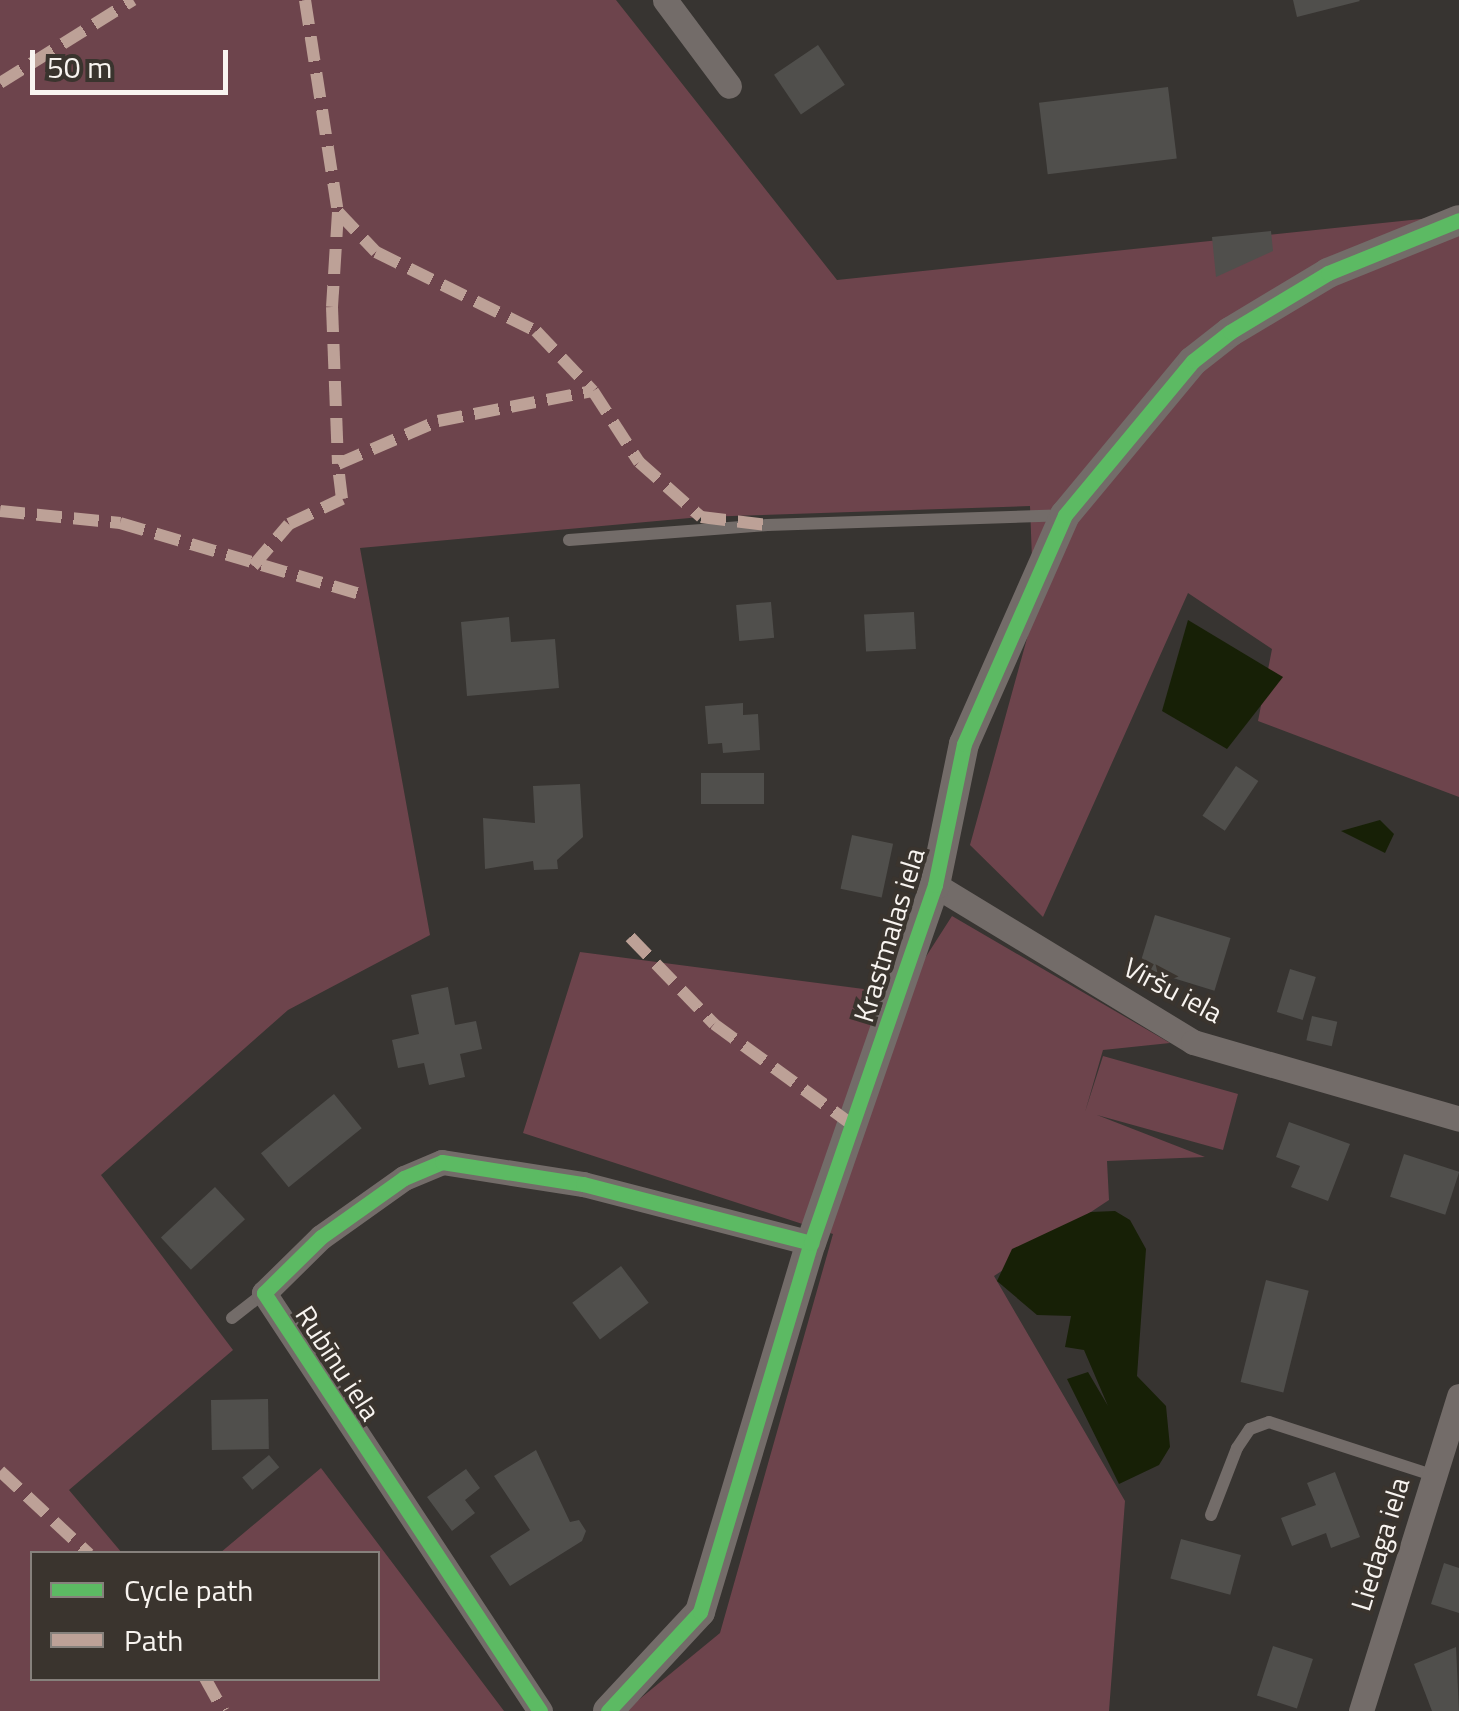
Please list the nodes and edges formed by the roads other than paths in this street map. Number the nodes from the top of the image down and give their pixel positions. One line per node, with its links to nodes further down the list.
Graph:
1 (665, 0): 2 (street)
2 (729, 86)
3 (1459, 220): 4 (street, Krastmalas iela)
4 (1065, 514): 5 (lane); 6 (street, Krastmalas iela)
5 (569, 540)
6 (936, 885): 7 (street, Viršu iela); 8 (street, Krastmalas iela)
7 (1459, 1119)
8 (811, 1244): 9 (street, Rubīnu iela); 15 (street, Krastmalas iela)
9 (264, 1294): 10 (lane); 14 (street, Rubīnu iela)
10 (232, 1318)
11 (1459, 1396): 12 (street, Liedaga iela)
12 (1432, 1475): 13 (lane); 16 (street, Liedaga iela)
13 (1211, 1515)
14 (540, 1711)
15 (608, 1711)
16 (1361, 1711)

